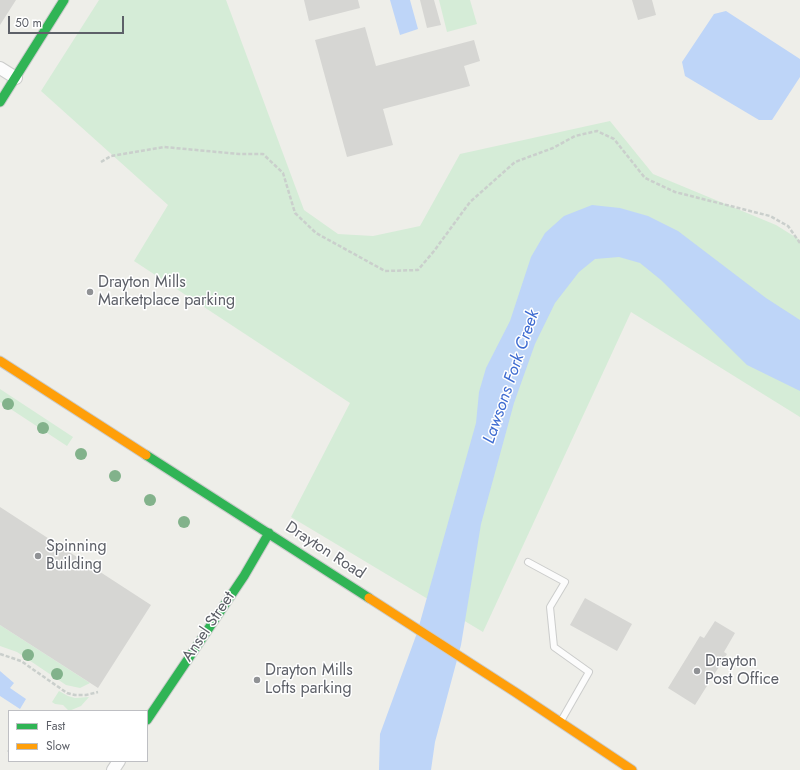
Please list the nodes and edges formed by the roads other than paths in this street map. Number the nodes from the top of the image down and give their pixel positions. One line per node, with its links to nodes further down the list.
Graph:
1 (64, 0): 3 (main road)
2 (0, 68): 3 (street)
3 (16, 78): 4 (main road)
4 (0, 102)
5 (0, 361): 6 (main road, Drayton Road)
6 (269, 533): 8 (main road, Ansel Street); 9 (main road, Drayton Road)
7 (528, 562): 9 (lane)
8 (148, 719)
9 (560, 722): 10 (main road, Drayton Road)
10 (632, 770)

